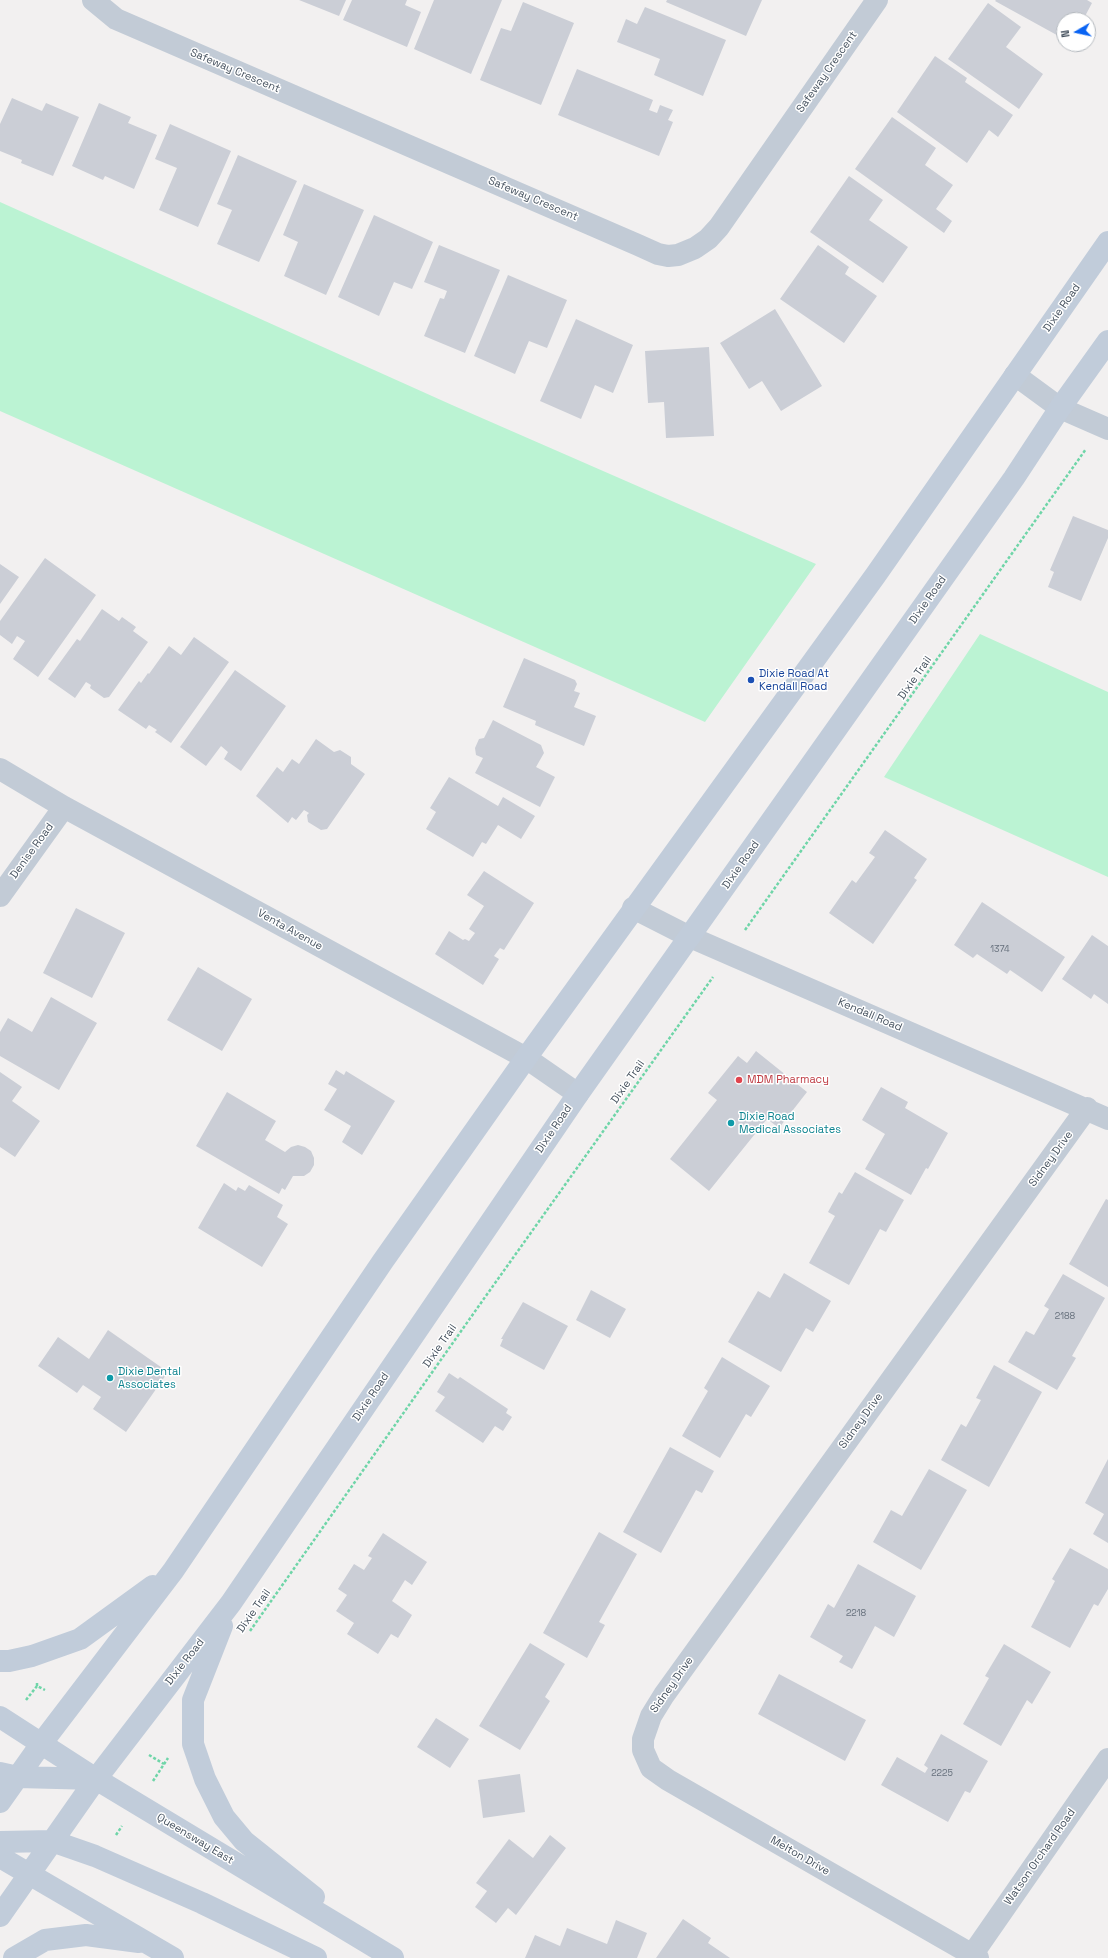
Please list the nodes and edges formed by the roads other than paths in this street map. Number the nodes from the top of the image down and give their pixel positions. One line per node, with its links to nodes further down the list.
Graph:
1 (93, 0): 2 (street, Safeway Crescent)
2 (877, 0)
3 (1108, 242): 5 (main road, Dixie Road)
4 (1108, 341): 6 (main road, Dixie Road)
5 (1015, 376): 6 (street); 11 (main road, Dixie Road)
6 (1060, 408): 7 (street); 12 (main road, Dixie Road)
7 (1108, 428)
8 (0, 769): 9 (street, Venta Avenue)
9 (64, 807): 10 (street, Denise Road); 13 (street, Venta Avenue)
10 (0, 896)
11 (633, 908): 12 (street, Kendall Road); 13 (main road, Dixie Road)
12 (690, 937): 14 (main road, Dixie Road); 15 (street, Kendall Road)
13 (526, 1058): 14 (street, Venta Avenue); 17 (main road, Dixie Road)
14 (578, 1094): 18 (main road, Dixie Road)
15 (1087, 1108): 16 (street, Kendall Road); 21 (street, Sidney Drive)
16 (1108, 1119)
17 (173, 1571): 19 (main road); 22 (main road, Dixie Road)
18 (231, 1603): 25 (main road, Dixie Road); 32 (main road)
19 (0, 1661)
20 (0, 1717): 22 (main road, Queensway East)
21 (643, 1738): 34 (street, Melton Drive)
22 (41, 1744): 24 (main road, Dixie Road); 25 (main road, Queensway East)
23 (1108, 1759): 34 (street, Watson Orchard Road)
24 (9, 1775): 25 (main road); 26 (main road, Dixie Road)
25 (96, 1779): 28 (main road, Dixie Road); 32 (main road, Queensway East)
26 (0, 1802)
27 (0, 1842): 28 (main road)
28 (52, 1842): 30 (main road, Dixie Road); 37 (main road)
29 (0, 1857): 30 (main road)
30 (30, 1873): 31 (main road, Dixie Road); 33 (main road)
31 (0, 1916)
32 (369, 1942): 38 (main road, Queensway East)
33 (147, 1943): 35 (main road); 36 (main road)
34 (975, 1957)
35 (14, 1958)
36 (173, 1958)
37 (316, 1958)
38 (393, 1958)

